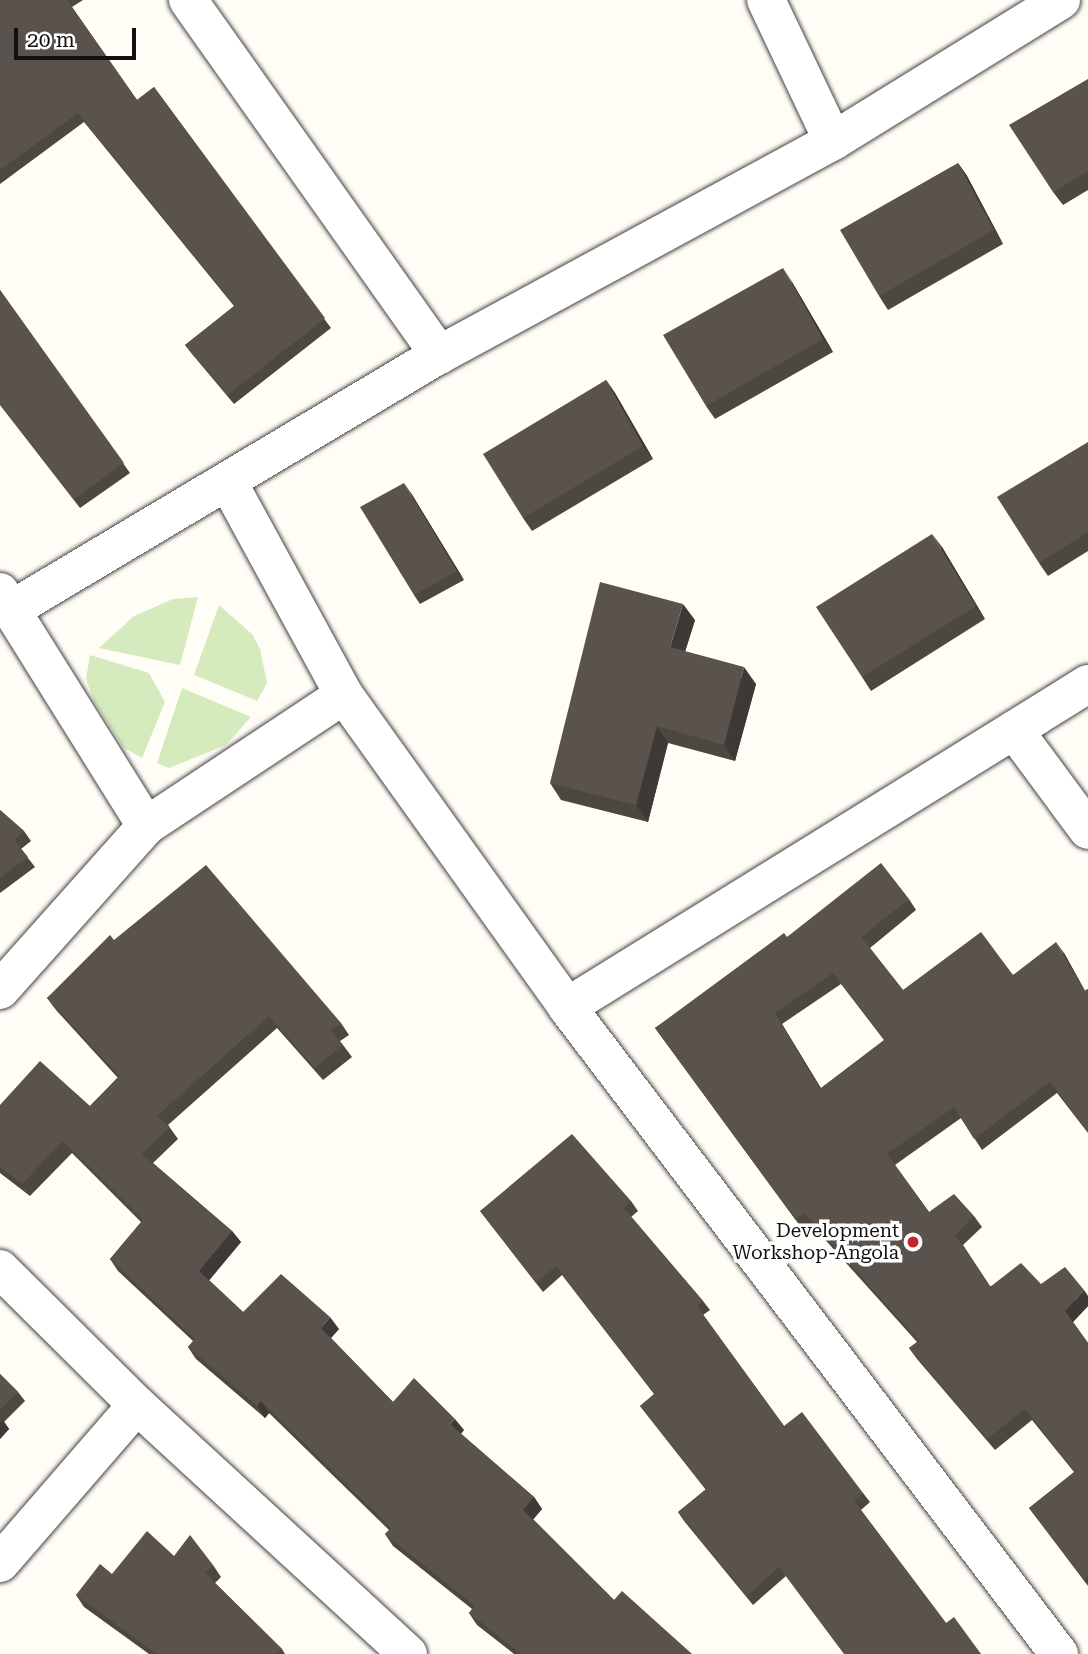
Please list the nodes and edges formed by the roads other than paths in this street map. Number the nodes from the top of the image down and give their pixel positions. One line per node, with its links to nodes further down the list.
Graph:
1 (188, 0): 5 (street)
2 (766, 0): 4 (street)
3 (1061, 0): 4 (street)
4 (833, 141): 5 (street)
5 (439, 355): 6 (street)
6 (229, 484): 7 (street); 9 (street)
7 (7, 600): 11 (street)
8 (1088, 684): 10 (street)
9 (344, 695): 11 (street); 14 (street)
10 (1014, 730): 12 (street); 14 (street)
11 (146, 826): 13 (street)
12 (1088, 830)
13 (0, 990)
14 (567, 1007): 19 (street)
15 (0, 1269): 16 (street)
16 (136, 1405): 17 (street); 18 (street)
17 (0, 1563)
18 (408, 1654)
19 (1059, 1654)

